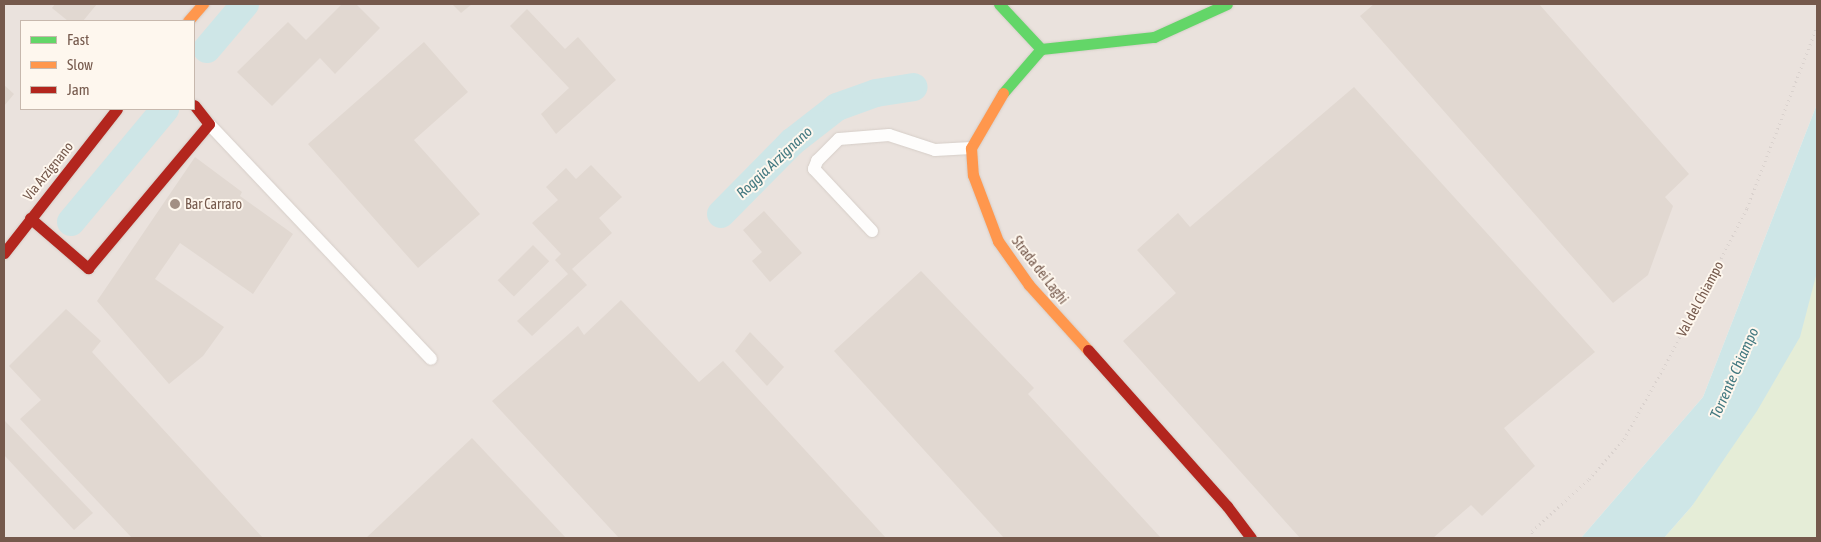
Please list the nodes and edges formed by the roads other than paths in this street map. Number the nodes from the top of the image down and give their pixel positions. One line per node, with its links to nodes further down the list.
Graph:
1 (203, 4): 4 (street)
2 (999, 4): 5 (street)
3 (1227, 4): 5 (street)
4 (189, 20)
5 (1041, 49): 9 (street, Strada dei Laghi)
6 (195, 106): 8 (street)
7 (116, 110): 10 (street, Via Arzignano)
8 (209, 124): 10 (street); 13 (lane)
9 (972, 148): 11 (lane); 14 (street, Strada dei Laghi)
10 (30, 218): 12 (street, Via Arzignano)
11 (872, 231)
12 (4, 253)
13 (432, 359)
14 (1251, 538)

